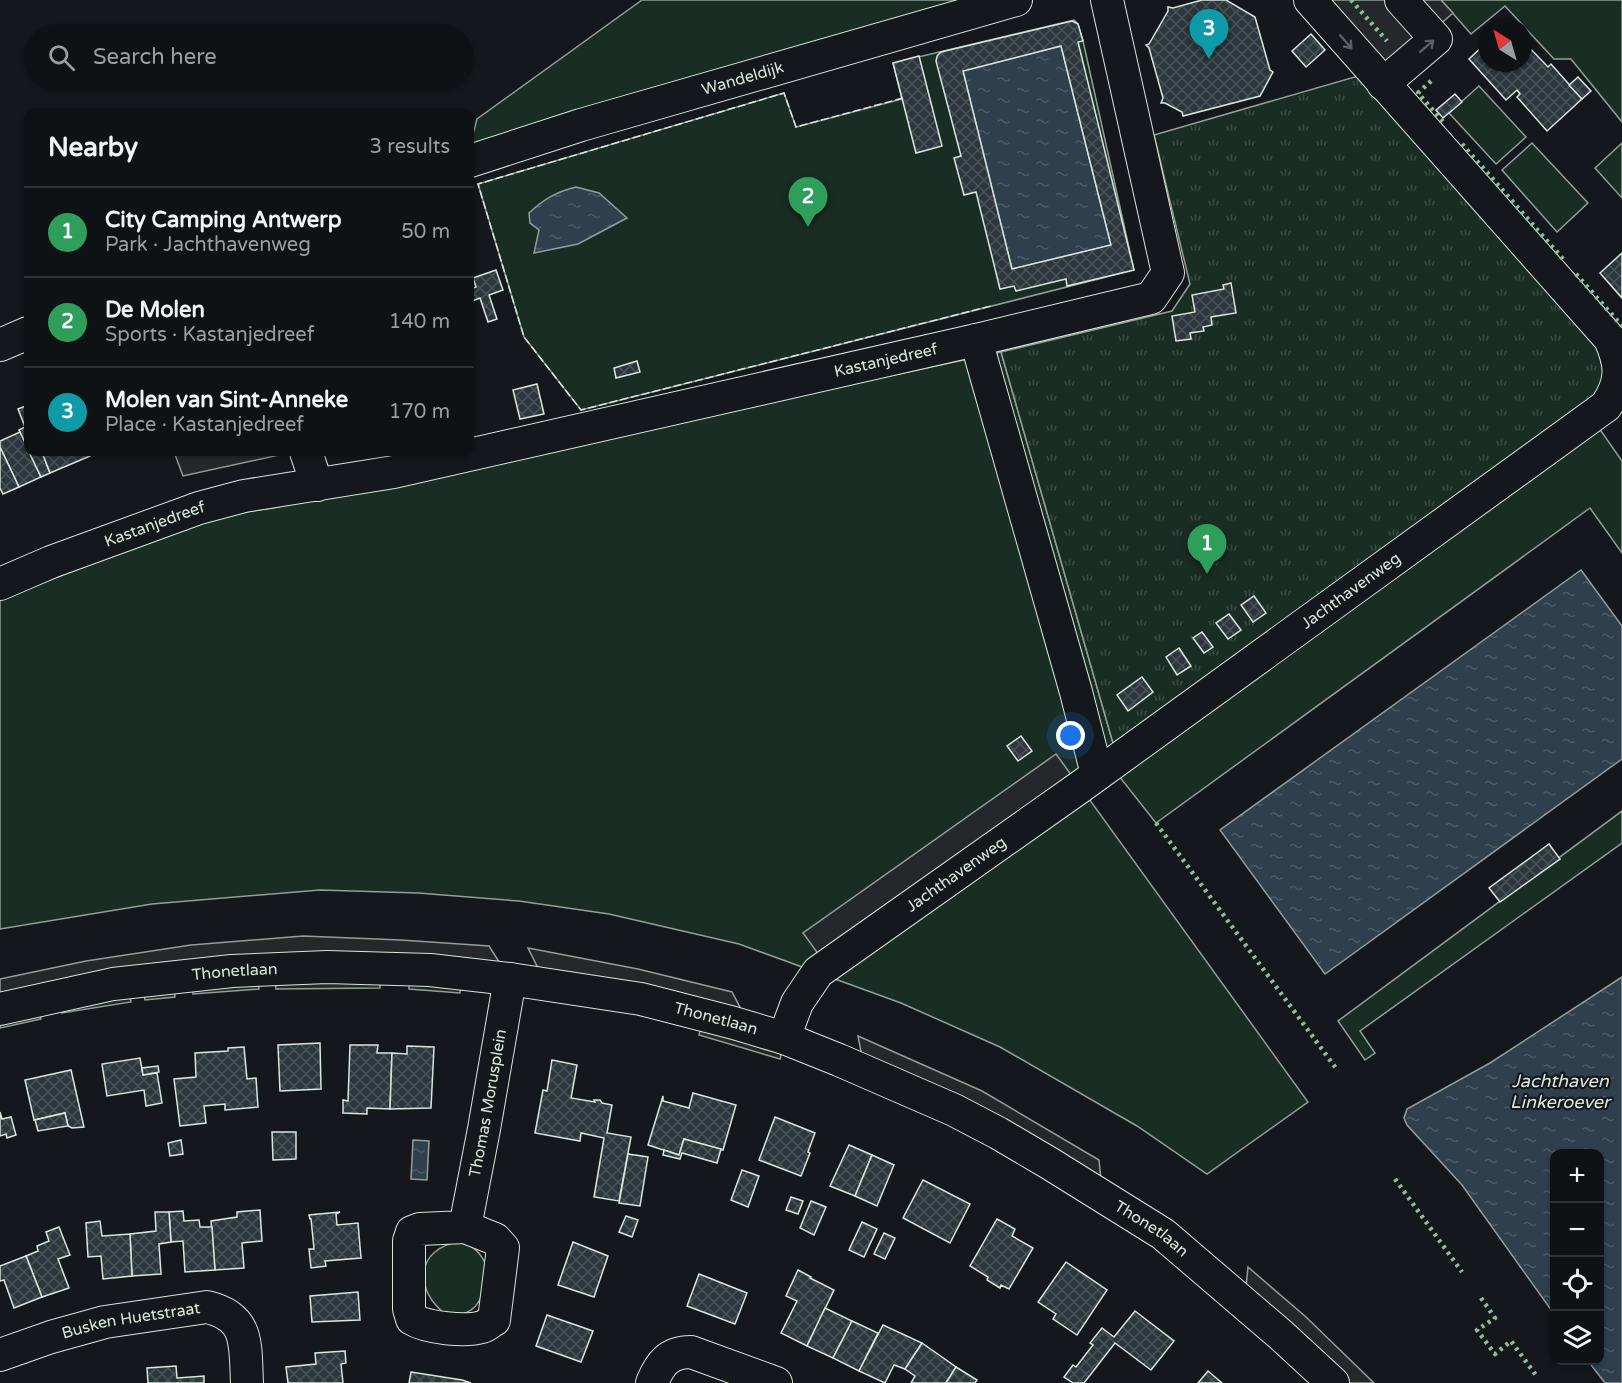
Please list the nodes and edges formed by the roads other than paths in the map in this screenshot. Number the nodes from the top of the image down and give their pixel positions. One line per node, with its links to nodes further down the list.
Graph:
1 (1016, 0): 6 (street, Wandeldijk)
2 (1107, 0): 8 (street, Kastanjedreef)
3 (1310, 0): 5 (street, Jachthavenweg, one-way to 5)
4 (1401, 0): 5 (street, one-way to 4)
5 (1383, 84): 15 (street, Jachthavenweg)
6 (474, 160)
7 (24, 335): 9 (street)
8 (976, 340): 10 (street, Kastanjedreef); 15 (street)
9 (0, 345)
10 (474, 454)
11 (307, 456): 13 (street)
12 (465, 456): 13 (street, Kastanjedreef)
13 (317, 485): 14 (street, Kastanjedreef)
14 (0, 584)
15 (1097, 774): 18 (street, Jachthavenweg)
16 (510, 979): 17 (street, Thonetlaan); 18 (street, Thonetlaan); 19 (street, Thomas Morusplein)
17 (0, 1009)
18 (784, 1038): 24 (street, Thonetlaan)
19 (465, 1227)
20 (0, 1355): 22 (street, Busken Huetstraat)
21 (655, 1375): 23 (street)
22 (247, 1383)
23 (776, 1383)
24 (1333, 1383)

